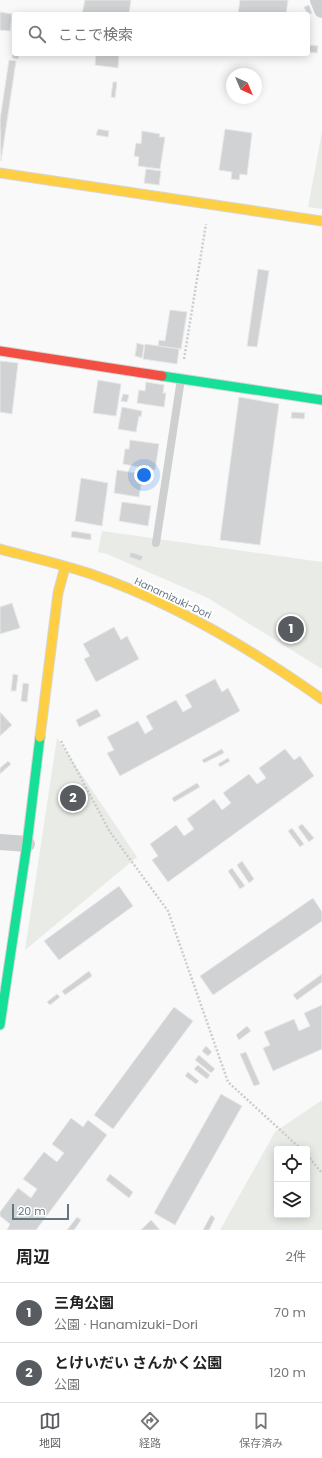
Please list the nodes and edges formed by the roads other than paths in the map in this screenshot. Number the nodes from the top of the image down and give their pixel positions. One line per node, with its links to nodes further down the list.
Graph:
1 (318, 0): 2 (street)
2 (322, 10)
3 (0, 173): 4 (street)
4 (322, 222)
5 (0, 351): 6 (street)
6 (181, 379): 7 (street); 8 (lane)
7 (322, 400)
8 (156, 542)
9 (0, 549): 10 (street, Hanamizuki-Dori)
10 (65, 567): 11 (street, Hanamizuki-Dori); 13 (street)
11 (322, 700)
12 (0, 842): 13 (street)
13 (27, 844): 14 (street)
14 (2, 1006): 15 (street)
15 (0, 1025)

